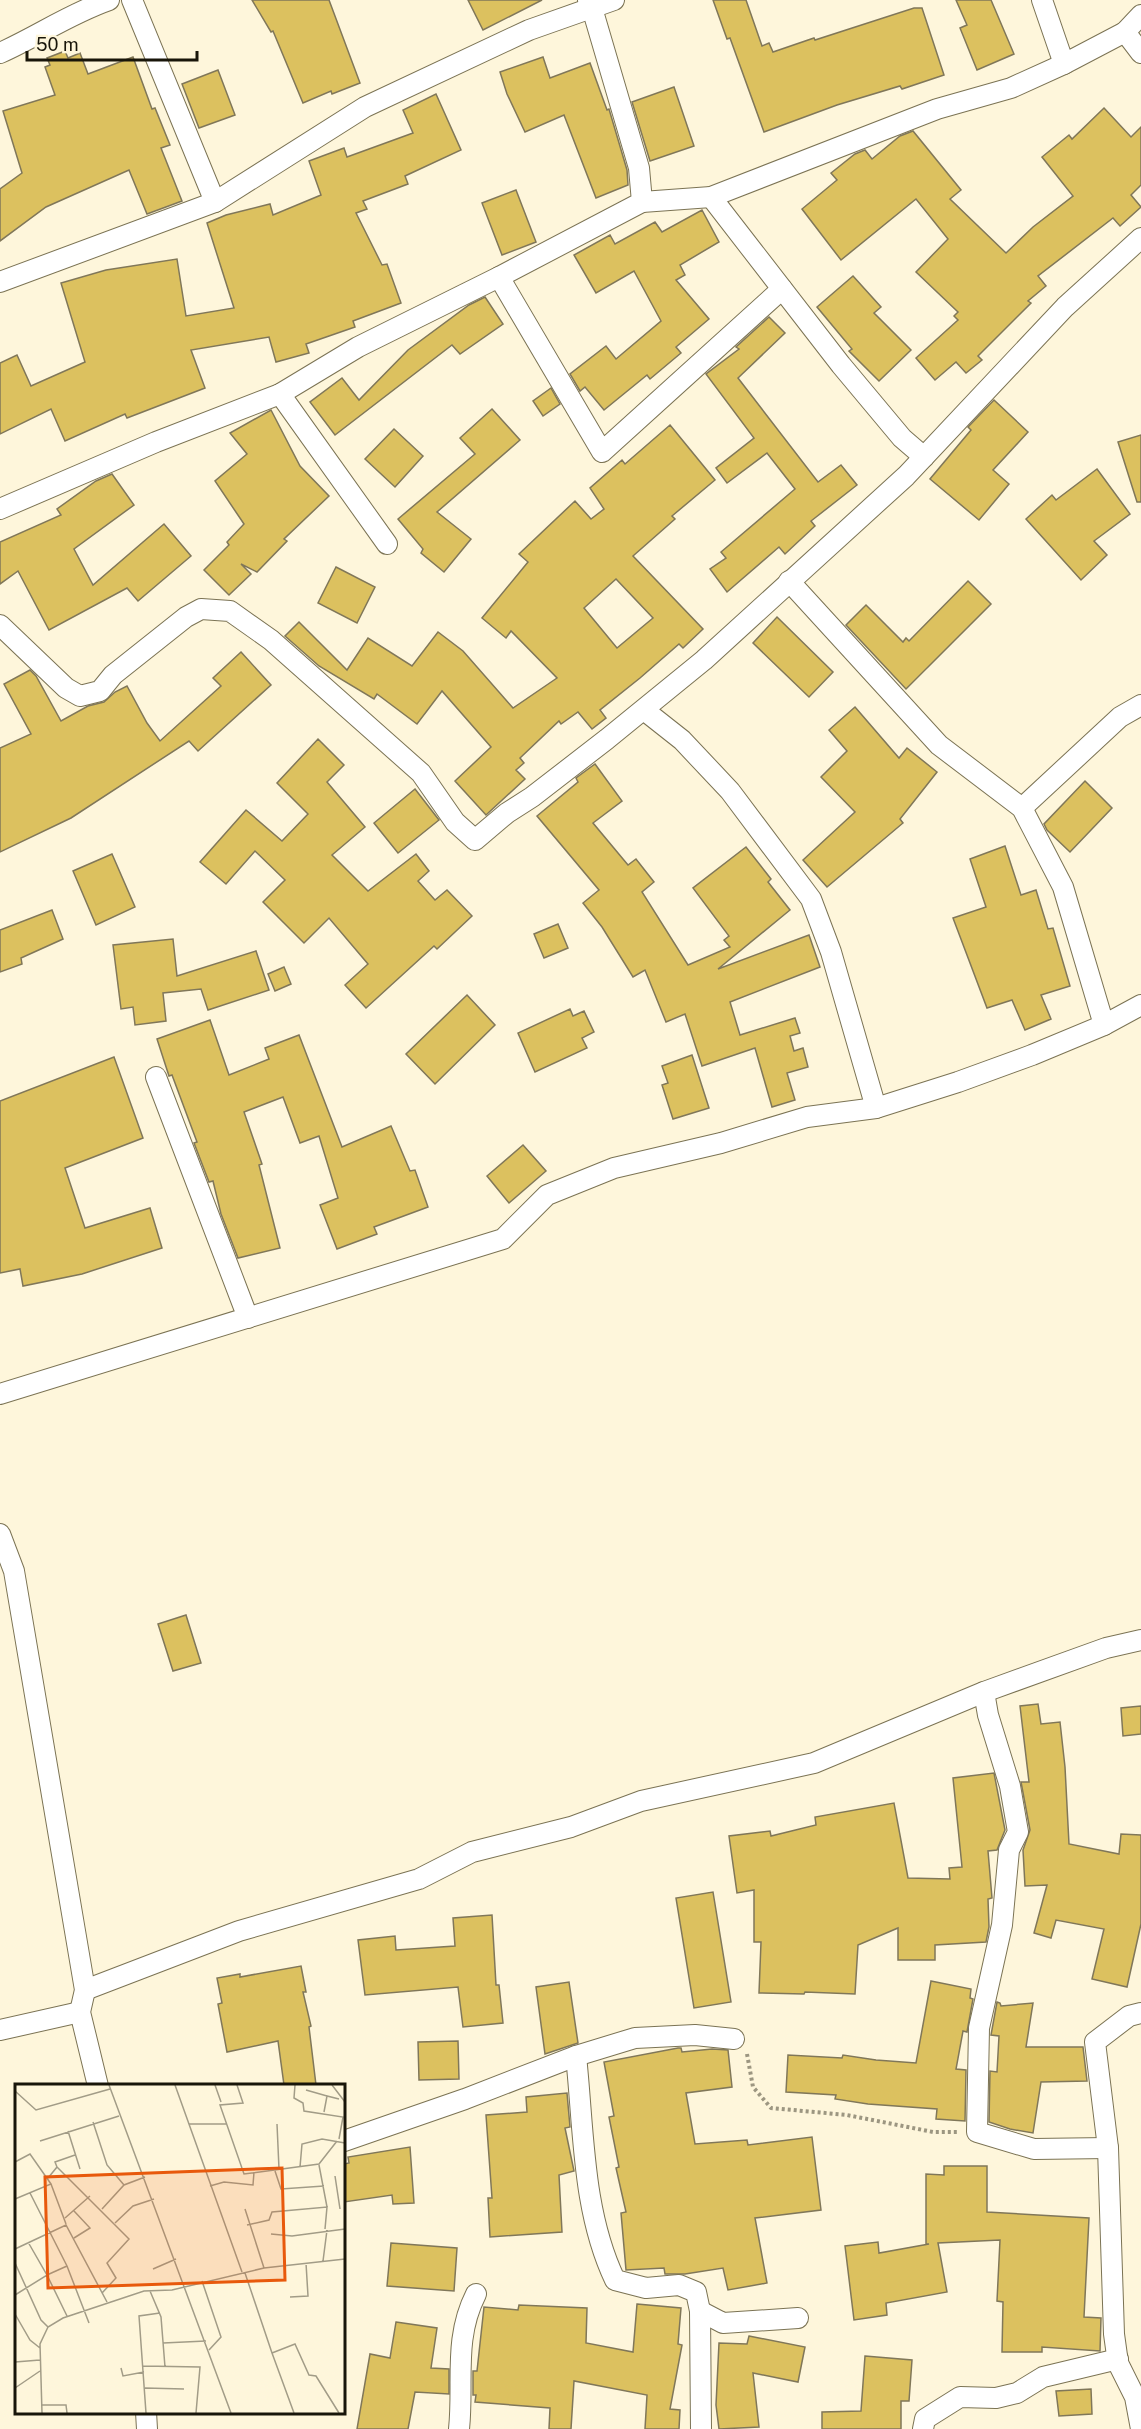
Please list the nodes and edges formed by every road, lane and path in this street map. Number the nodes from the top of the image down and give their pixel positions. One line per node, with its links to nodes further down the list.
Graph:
1 (109, 0): 8 (street)
2 (132, 0): 12 (street)
3 (614, 0): 5 (street)
4 (1042, 0): 10 (street)
5 (590, 4): 12 (street); 13 (street)
6 (1141, 15): 7 (street)
7 (1125, 32): 9 (street); 10 (street)
8 (0, 52)
9 (1141, 53)
10 (1064, 64): 11 (street)
11 (711, 197): 13 (street); 17 (street)
12 (215, 202): 16 (street)
13 (642, 202): 15 (street)
14 (1141, 238): 19 (street)
15 (500, 277): 17 (street); 18 (street)
16 (0, 282)
17 (783, 289): 19 (street)
18 (280, 394): 20 (street); 21 (street)
19 (924, 457): 22 (street)
20 (0, 509)
21 (387, 544)
22 (789, 581): 25 (street); 26 (street)
23 (0, 625): 25 (street)
24 (1141, 705): 26 (street)
25 (644, 710): 30 (street)
26 (1022, 808): 28 (street)
27 (1141, 1005): 28 (street)
28 (1104, 1025): 30 (street)
29 (156, 1077): 31 (street)
30 (876, 1108): 31 (street)
31 (248, 1318): 32 (street)
32 (0, 1394)
33 (0, 1534): 34 (street)
34 (7, 1574): 37 (street)
35 (1141, 1640): 36 (street)
36 (984, 1692): 37 (street); 44 (street)
37 (85, 1990): 38 (street)
38 (80, 2012): 40 (street); 43 (street)
39 (1141, 2013): 46 (street)
40 (0, 2030)
41 (734, 2039): 42 (street); 44 (path)
42 (576, 2056): 45 (street); 48 (street)
43 (98, 2084)
44 (977, 2132): 46 (street)
45 (345, 2141)
46 (1107, 2148): 50 (street)
47 (476, 2294): 54 (street)
48 (700, 2311): 49 (street); 55 (street)
49 (798, 2318)
50 (1118, 2359): 51 (street); 56 (street)
51 (1138, 2397): 57 (street)
52 (146, 2414): 53 (street)
53 (147, 2429)
54 (459, 2429)
55 (701, 2429)
56 (922, 2429)
57 (1141, 2429)

